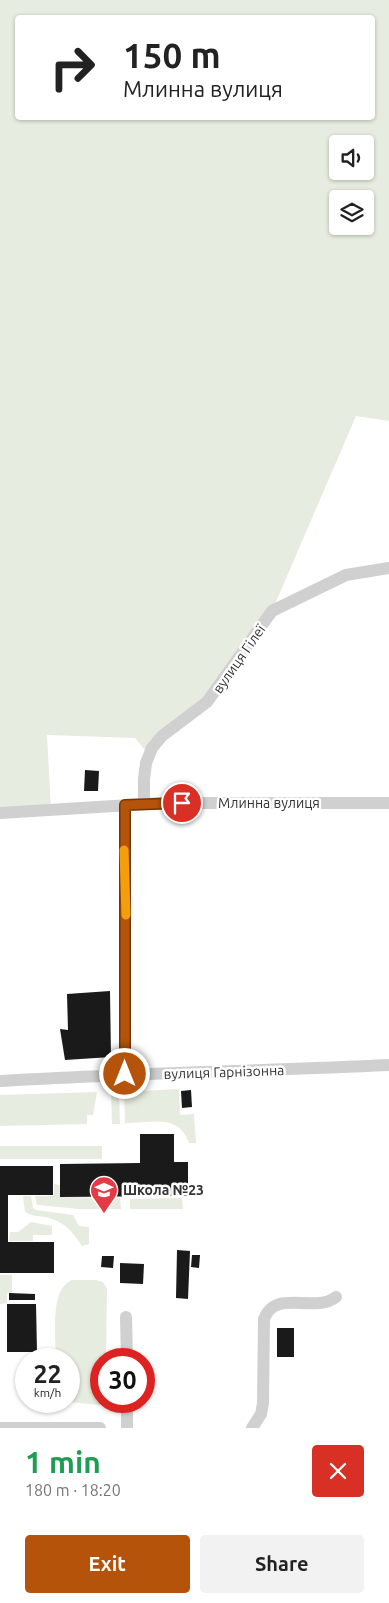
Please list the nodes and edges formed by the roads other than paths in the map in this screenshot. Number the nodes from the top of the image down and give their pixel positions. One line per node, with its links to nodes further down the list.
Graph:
1 (389, 568): 3 (street, вулиця Гілеї)
2 (389, 803): 3 (street, Млинна вулиця)
3 (144, 804): 4 (street, Млинна вулиця)
4 (125, 805): 5 (street, Млинна вулиця); 7 (street)
5 (0, 813)
6 (389, 1065): 7 (street, вулиця Гарнізонна)
7 (125, 1074): 8 (street, вулиця Гарнізонна)
8 (0, 1081)
9 (336, 1297): 16 (street)
10 (126, 1317): 11 (street)
11 (127, 1348)
12 (127, 1413): 15 (street)
13 (0, 1428): 14 (street)
14 (100, 1428)
15 (127, 1428)
16 (252, 1428)

